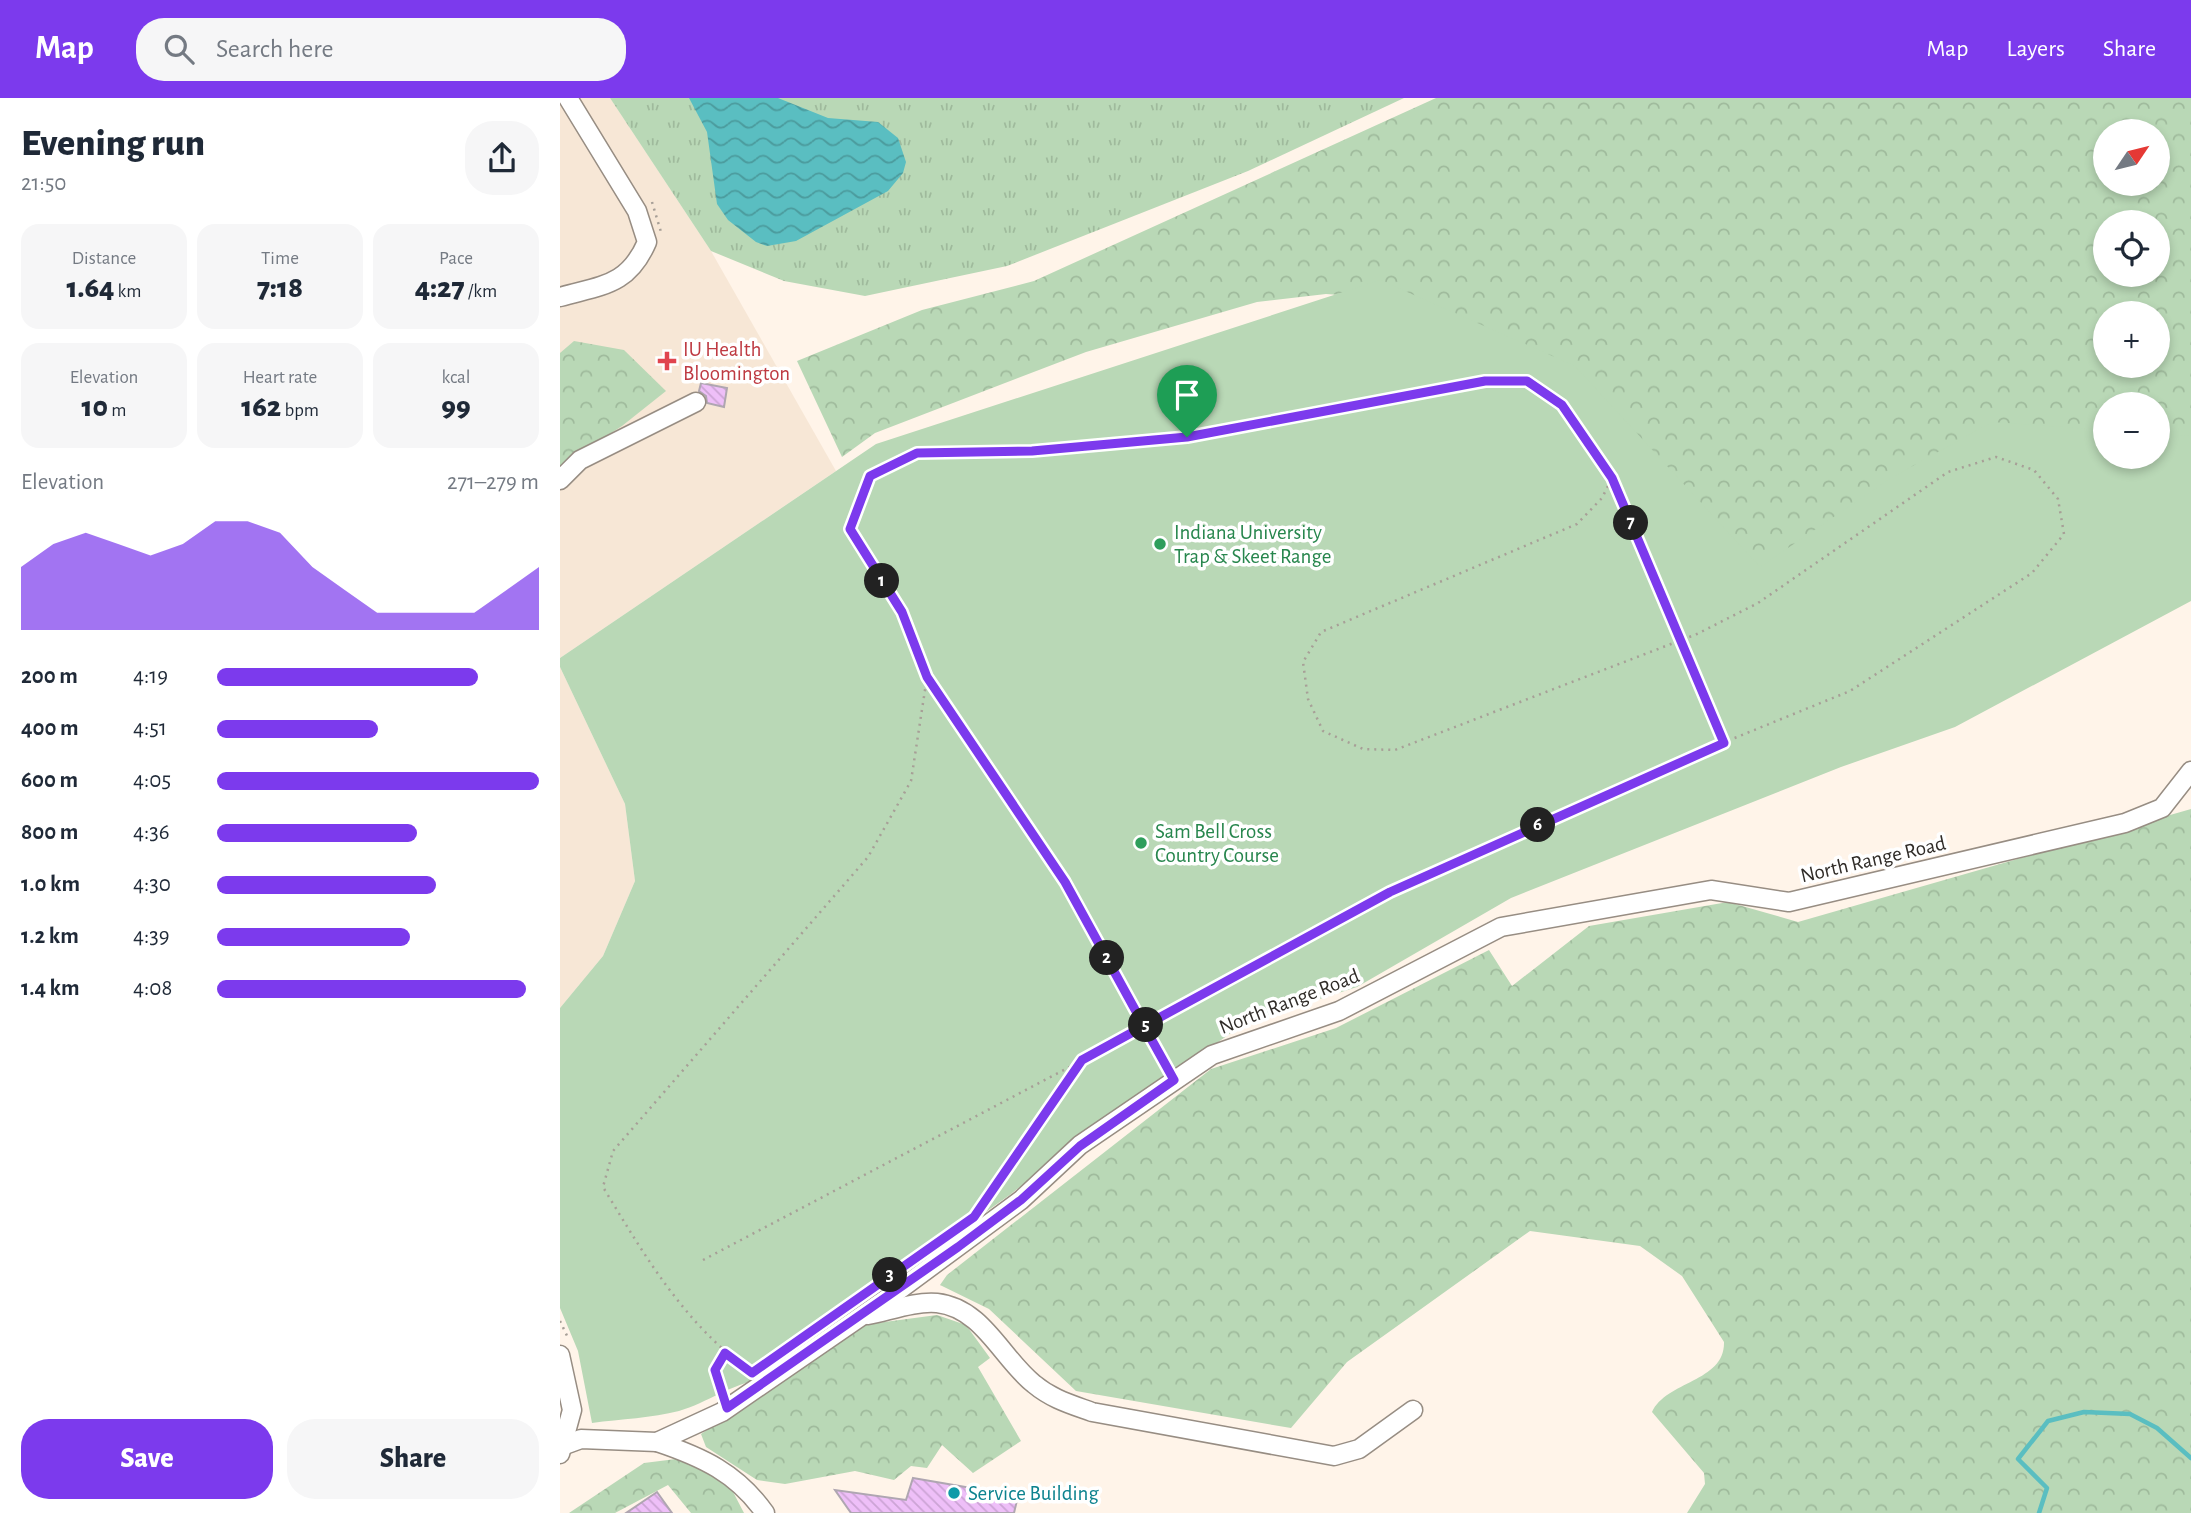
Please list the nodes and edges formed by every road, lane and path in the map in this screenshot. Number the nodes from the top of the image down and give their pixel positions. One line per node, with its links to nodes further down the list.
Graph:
1 (568, 98): 2 (street)
2 (560, 297)
3 (696, 402): 5 (street)
4 (1612, 478): 6 (path); 6 (path); 7 (path)
5 (560, 480)
6 (1681, 641): 8 (path); 8 (path)
7 (927, 677): 10 (path); 15 (path)
8 (1724, 743): 10 (path)
9 (2191, 771): 12 (street, North Range Road)
10 (1144, 1026): 11 (path); 12 (path)
11 (1082, 1060): 13 (path); 15 (path)
12 (1174, 1080): 14 (street, North Range Road)
13 (703, 1260)
14 (861, 1316): 17 (street, North Range Road); 18 (street)
15 (725, 1353): 17 (path)
16 (560, 1355): 20 (street)
17 (727, 1408): 19 (street, North Range Road)
18 (1413, 1410)
19 (657, 1441): 20 (street, North Range Road); 21 (street)
20 (561, 1443)
21 (765, 1513)

